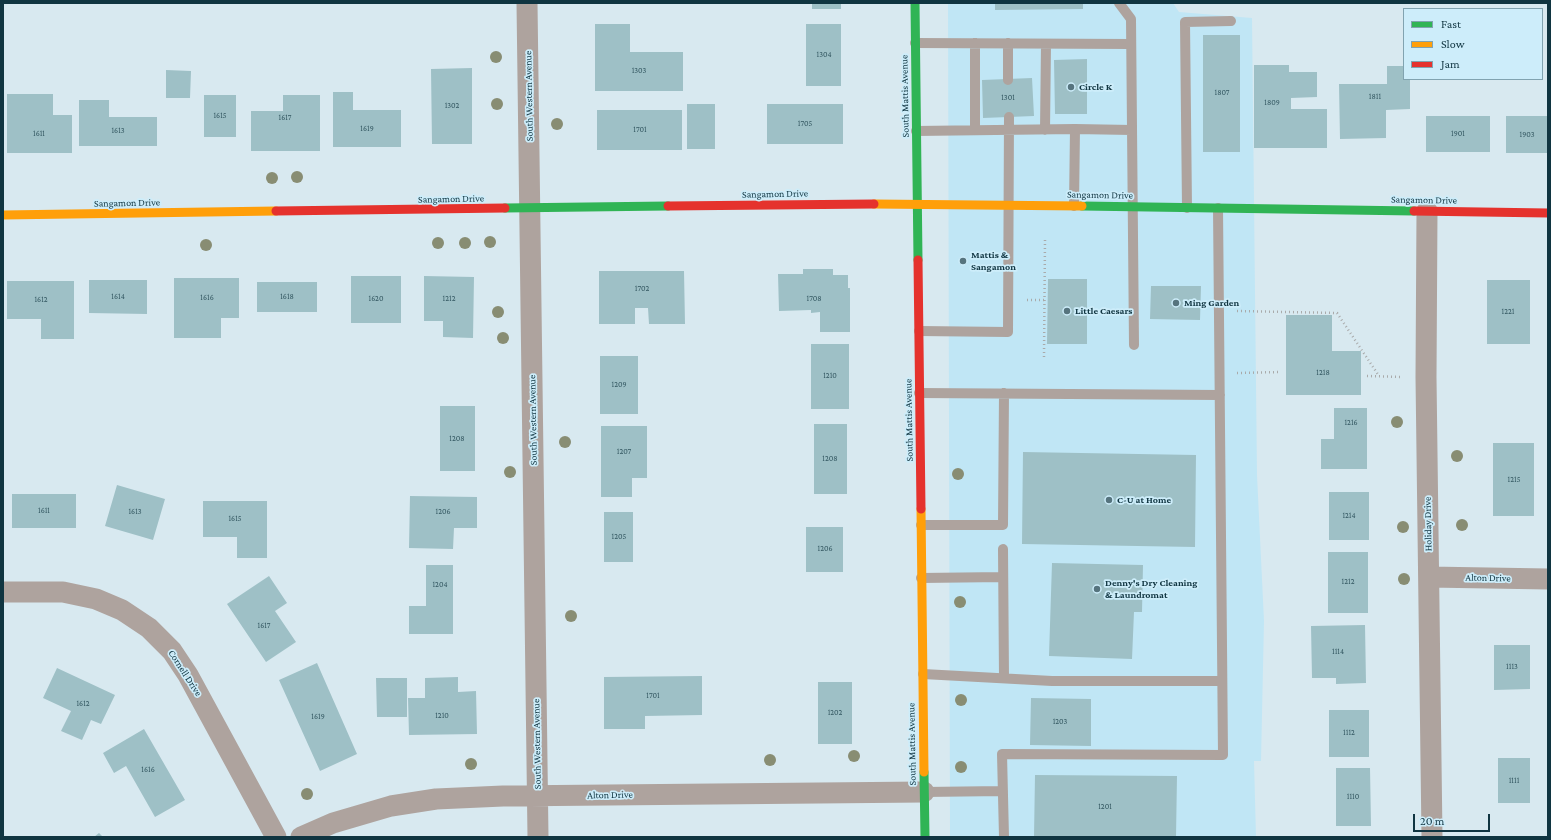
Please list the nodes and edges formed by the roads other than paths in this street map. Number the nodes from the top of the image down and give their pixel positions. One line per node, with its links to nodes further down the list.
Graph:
1 (527, 3): 24 (street, South Western Avenue)
2 (915, 3): 5 (street, South Mattis Avenue)
3 (1119, 3): 9 (lane)
4 (1231, 21): 22 (lane)
5 (915, 43): 6 (lane); 17 (street, South Mattis Avenue)
6 (975, 43): 7 (lane); 13 (lane)
7 (1008, 43): 8 (lane); 10 (lane)
8 (1046, 44): 9 (lane); 15 (lane)
9 (1131, 44): 16 (lane)
10 (1008, 80)
11 (1009, 117): 14 (lane)
12 (1075, 129): 15 (lane); 16 (lane); 20 (lane)
13 (975, 130): 14 (lane); 17 (lane)
14 (1009, 130): 15 (lane); 19 (lane)
15 (1045, 130)
16 (1132, 130): 21 (lane)
17 (916, 131): 18 (street, South Mattis Avenue)
18 (917, 203): 19 (street, Sangamon Drive); 24 (street, Sangamon Drive); 28 (street, South Mattis Avenue)
19 (1009, 205): 20 (street, Sangamon Drive); 28 (lane)
20 (1074, 206): 21 (street, Sangamon Drive)
21 (1133, 207): 22 (street, Sangamon Drive); 29 (lane)
22 (1187, 208): 23 (street, Sangamon Drive)
23 (1218, 208): 25 (street, Sangamon Drive); 32 (lane)
24 (530, 209): 27 (street, Sangamon Drive); 45 (street, South Western Avenue)
25 (1427, 211): 26 (street, Sangamon Drive); 36 (street, Holiday Drive)
26 (1548, 212)
27 (3, 215)
28 (919, 331): 30 (street, South Mattis Avenue)
29 (1134, 345)
30 (919, 392): 31 (lane); 33 (street, South Mattis Avenue)
31 (1004, 393): 32 (lane); 33 (lane)
32 (1220, 395): 42 (lane)
33 (921, 525): 37 (street, South Mattis Avenue)
34 (1003, 549): 35 (lane)
35 (1003, 577): 37 (lane); 41 (lane)
36 (1429, 577): 38 (street, Alton Drive); 51 (street, Holiday Drive)
37 (921, 578): 40 (street, South Mattis Avenue)
38 (1548, 579)
39 (3, 592): 46 (street, Cornell Drive)
40 (923, 674): 41 (lane); 43 (street, South Mattis Avenue)
41 (1004, 678): 42 (lane)
42 (1222, 681): 44 (lane)
43 (924, 792): 44 (lane); 45 (street, Alton Drive); 49 (street, South Mattis Avenue)
44 (1003, 792): 50 (lane)
45 (537, 796): 47 (street, Alton Drive); 48 (street, South Western Avenue)
46 (276, 837)
47 (301, 837)
48 (538, 837)
49 (925, 837)
50 (1004, 837)
51 (1432, 837)

